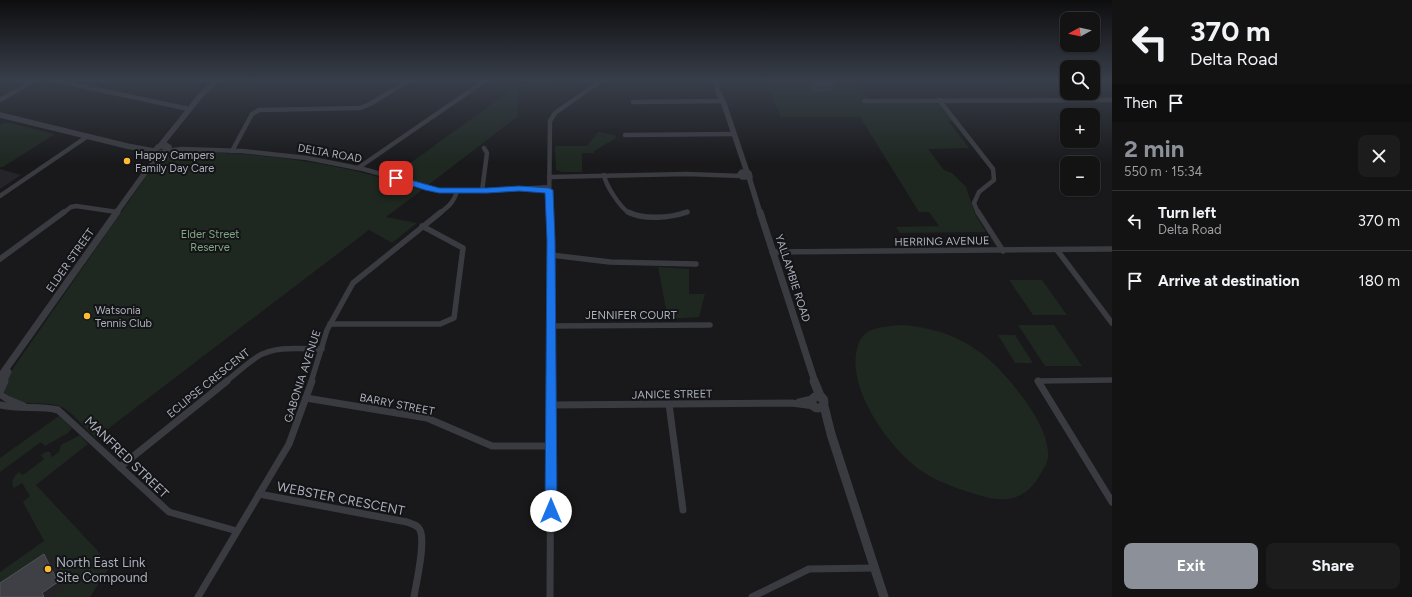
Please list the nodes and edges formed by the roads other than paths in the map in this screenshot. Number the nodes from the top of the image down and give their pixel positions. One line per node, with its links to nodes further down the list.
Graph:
1 (185, 108): 7 (street)
2 (360, 108): 14 (street)
3 (445, 108): 15 (street)
4 (563, 108): 16 (street)
5 (725, 108): 9 (street, YALLAMBIE ROAD)
6 (945, 108): 28 (street)
7 (190, 109): 13 (street, ELDER STREET)
8 (0, 115): 11 (street, DELTA ROAD)
9 (734, 134): 10 (street); 18 (street, YALLAMBIE ROAD)
10 (625, 135)
11 (88, 136): 13 (street, DELTA ROAD); 22 (street)
12 (484, 148): 21 (street)
13 (161, 149): 14 (street, DELTA ROAD); 23 (street, ELDER STREET)
14 (232, 150): 15 (street, DELTA ROAD)
15 (360, 168): 20 (street, DELTA ROAD)
16 (549, 175): 17 (street); 19 (street)
17 (604, 175): 18 (street); 24 (street)
18 (744, 175): 29 (street, YALLAMBIE ROAD)
19 (549, 189): 21 (street, DELTA ROAD); 30 (street)
20 (457, 191): 21 (street, DELTA ROAD); 25 (street, GABONIA AVENUE)
21 (482, 191)
22 (0, 196)
23 (117, 212): 31 (street); 38 (street, ELDER STREET)
24 (687, 212)
25 (422, 226): 34 (street, GABONIA AVENUE); 34 (street)
26 (1112, 249): 27 (street, HERRING AVENUE)
27 (1057, 250): 28 (street, HERRING AVENUE); 33 (street)
28 (1003, 251): 29 (street, HERRING AVENUE)
29 (772, 252): 44 (street, YALLAMBIE ROAD)
30 (551, 255): 32 (street); 36 (street)
31 (0, 259)
32 (696, 264)
33 (1112, 322)
34 (330, 324): 37 (street, GABONIA AVENUE)
35 (710, 324): 36 (street, JENNIFER COURT)
36 (551, 326): 47 (street)
37 (322, 349): 43 (street, GABONIA AVENUE); 50 (street, ECLIPSE CRESCENT)
38 (12, 362): 39 (street, ELDER STREET); 41 (street, ELDER STREET)
39 (0, 377)
40 (1112, 380): 52 (street)
41 (0, 390)
42 (0, 394): 48 (street, MANFRED STREET)
43 (306, 398): 49 (street, BARRY STREET); 51 (street, GABONIA AVENUE)
44 (817, 402): 45 (street, JANICE STREET); 55 (street, YALLAMBIE ROAD)
45 (669, 404): 47 (street, JANICE STREET); 53 (street)
46 (0, 405): 48 (street, MANFRED STREET)
47 (551, 405): 49 (street)
48 (26, 407): 50 (street, MANFRED STREET)
49 (551, 446): 58 (street)
50 (120, 467): 54 (street, MANFRED STREET)
51 (259, 494): 54 (street, GABONIA AVENUE); 57 (street, WEBSTER CRESCENT)
52 (1112, 502)
53 (683, 510)
54 (237, 531): 56 (street, GABONIA AVENUE)
55 (875, 568): 59 (street); 60 (street, YALLAMBIE ROAD)
56 (198, 597)
57 (414, 597)
58 (550, 597)
59 (752, 597)
60 (884, 597)

